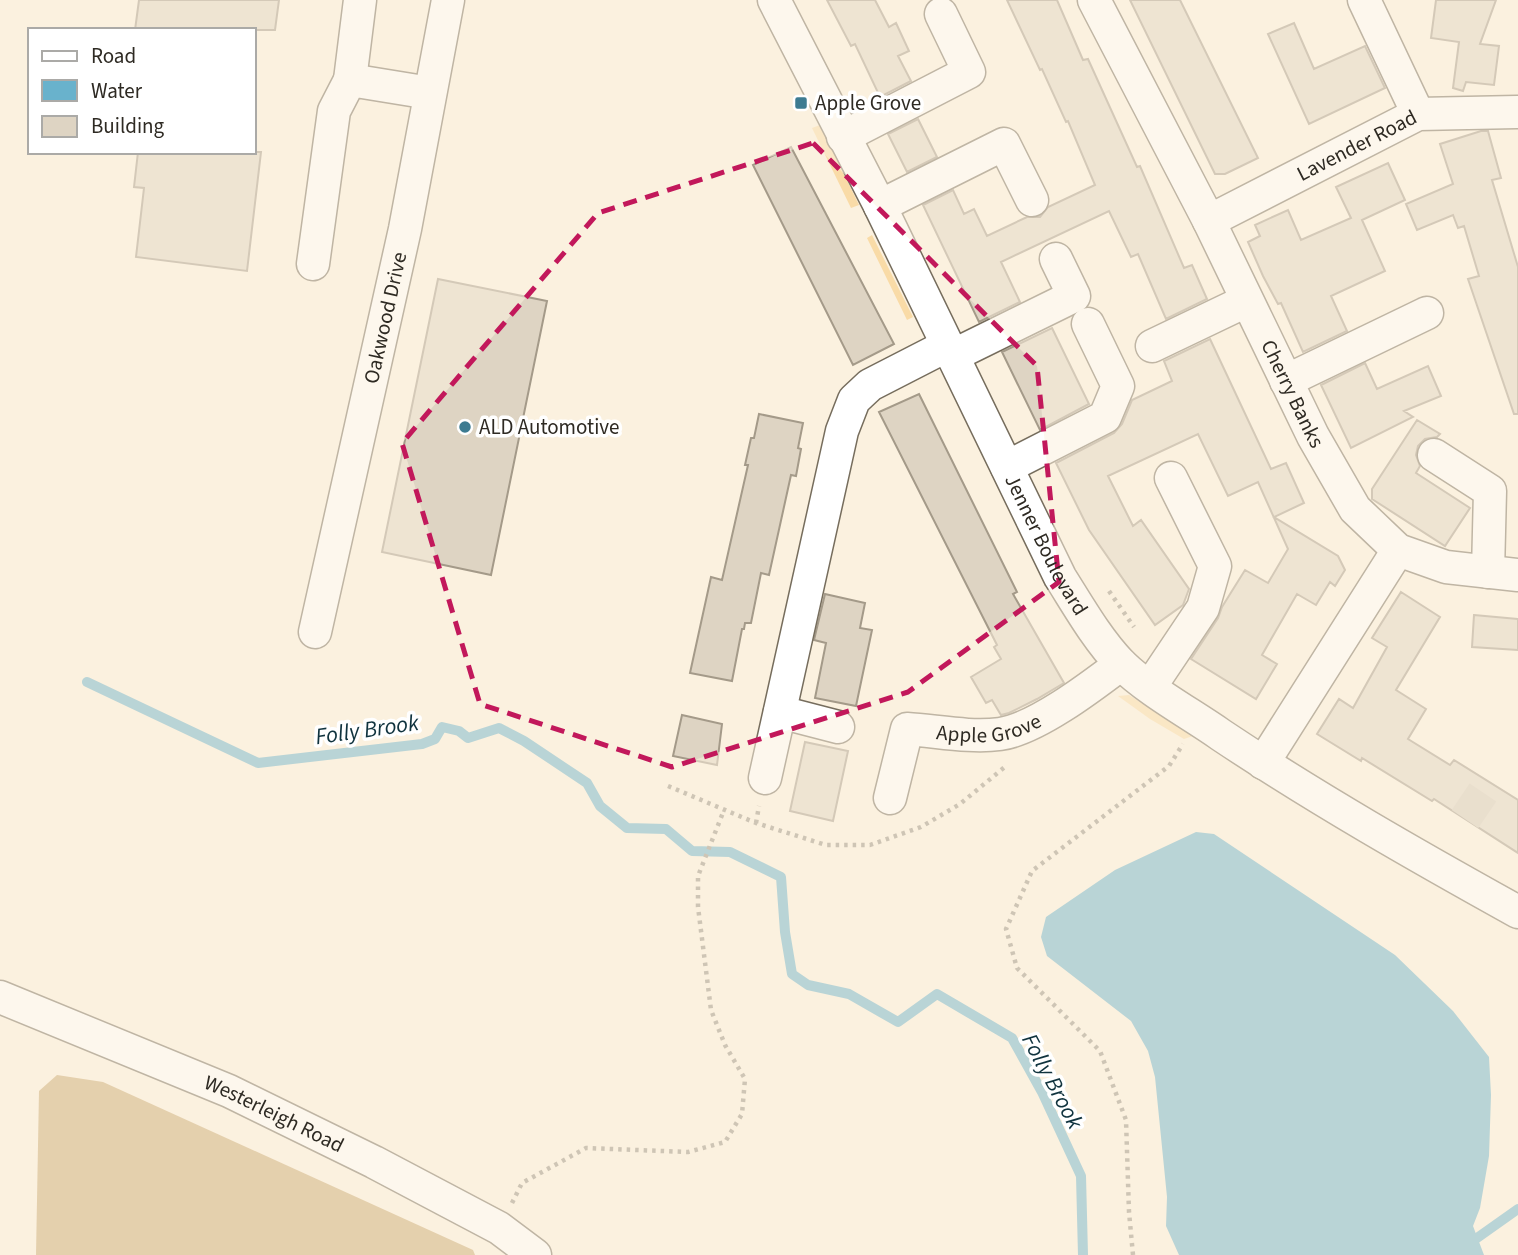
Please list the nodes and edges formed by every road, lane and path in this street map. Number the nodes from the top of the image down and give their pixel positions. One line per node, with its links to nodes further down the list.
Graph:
1 (360, 0): 7 (street)
2 (448, 0): 8 (street, Oakwood Drive)
3 (774, 0): 11 (street, Jenner Boulevard)
4 (1094, 0): 14 (street, Cherry Banks)
5 (1364, 0): 10 (street)
6 (941, 15): 11 (street)
7 (350, 80): 8 (street); 16 (street)
8 (430, 93): 29 (street, Oakwood Drive)
9 (1518, 108): 10 (street, Lavender Road)
10 (1418, 114): 14 (street, Lavender Road)
11 (843, 137): 13 (street, Jenner Boulevard)
12 (1032, 200): 13 (street)
13 (880, 206): 21 (street, Jenner Boulevard)
14 (1209, 221): 17 (street, Cherry Banks)
15 (1056, 259): 21 (street)
16 (313, 264)
17 (1245, 301): 20 (street); 22 (street, Cherry Banks)
18 (1427, 313): 22 (street)
19 (1087, 324): 24 (street)
20 (1152, 345)
21 (949, 351): 24 (street, Jenner Boulevard); 32 (street)
22 (1286, 380): 26 (street, Cherry Banks)
23 (1434, 455): 27 (street)
24 (1007, 467): 30 (street, Jenner Boulevard)
25 (1171, 478): 31 (street)
26 (1398, 550): 27 (street); 35 (street)
27 (1503, 573)
28 (1102, 581): 31 (path)
29 (315, 632)
30 (1121, 664): 31 (street, Jenner Boulevard); 37 (street, Apple Grove)
31 (1158, 675): 35 (street, Jenner Boulevard)
32 (780, 712): 33 (street); 36 (street)
33 (838, 727)
34 (1184, 743): 44 (path)
35 (1263, 763): 40 (street, Jenner Boulevard)
36 (762, 792): 39 (path)
37 (890, 798)
38 (724, 810): 42 (path)
39 (756, 823)
40 (1518, 912)
41 (0, 997): 42 (street, Westerleigh Road)
42 (499, 1228): 43 (street, Westerleigh Road)
43 (535, 1255)
44 (1133, 1255)

